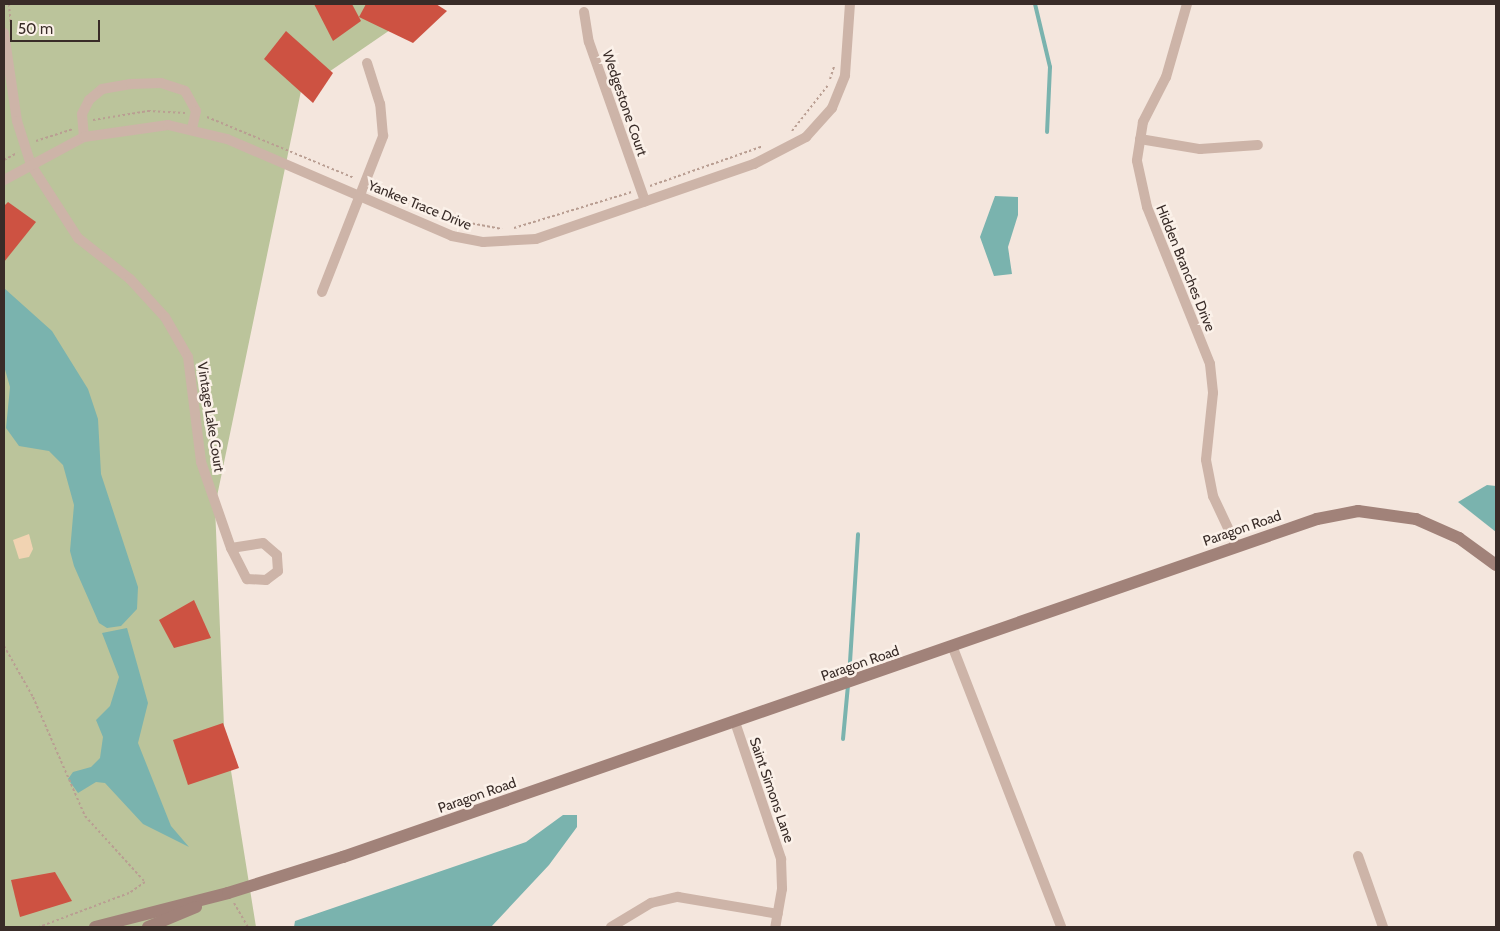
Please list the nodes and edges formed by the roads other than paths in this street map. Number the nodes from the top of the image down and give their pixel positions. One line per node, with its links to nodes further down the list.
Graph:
1 (850, 4): 13 (street, Yankee Trace Drive)
2 (1187, 4): 8 (street, Hidden Branches Drive)
3 (584, 12): 13 (street, Wedgestone Court)
4 (4, 33): 10 (street, Vintage Lake Court)
5 (366, 63): 12 (street)
6 (192, 128): 7 (street, Yankee Trace Drive); 7 (street); 12 (street, Yankee Trace Drive)
7 (84, 137): 10 (street, Yankee Trace Drive)
8 (1140, 139): 9 (street); 15 (street, Hidden Branches Drive)
9 (1258, 145)
10 (31, 165): 11 (street, Yankee Trace Drive); 16 (street, Vintage Lake Court)
11 (4, 180)
12 (360, 196): 13 (street, Yankee Trace Drive); 14 (street)
13 (645, 201)
14 (322, 292)
15 (1236, 545): 17 (street, Paragon Road); 18 (street, Paragon Road)
16 (231, 548): 16 (street, Vintage Lake Court)
17 (1496, 565)
18 (953, 648): 19 (street, Paragon Road); 27 (street)
19 (735, 722): 21 (street, Paragon Road); 22 (street, Saint Simons Lane)
20 (1358, 856): 28 (street)
21 (228, 893): 23 (street, Paragon Road); 24 (street, Paragon Road)
22 (778, 914): 25 (street); 26 (street, Saint Simons Lane)
23 (95, 927)
24 (148, 927)
25 (611, 927)
26 (774, 927)
27 (1061, 927)
28 (1383, 927)

